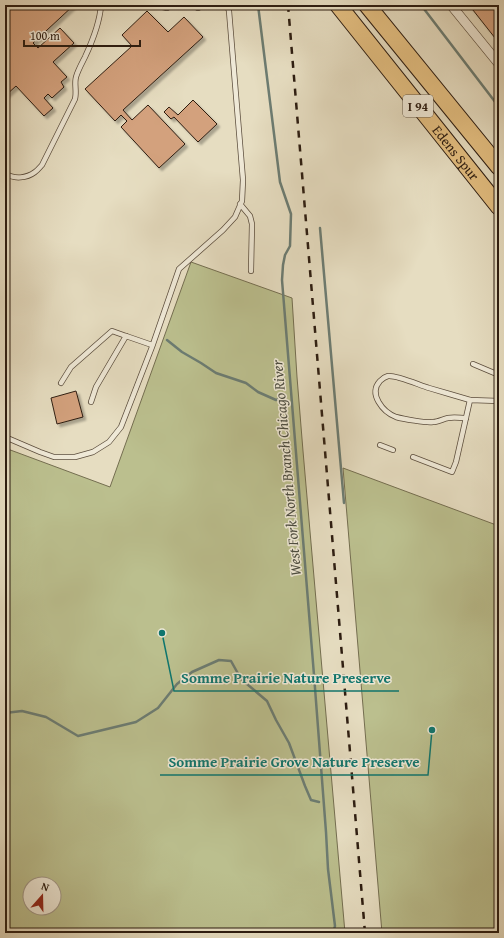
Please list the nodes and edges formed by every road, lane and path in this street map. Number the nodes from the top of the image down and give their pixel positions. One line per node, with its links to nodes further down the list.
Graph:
1 (101, 5): 12 (lane)
2 (154, 5): 3 (lane)
3 (171, 5)
4 (192, 5): 5 (lane)
5 (204, 5)
6 (227, 5): 13 (lane)
7 (338, 5): 14 (highway, Edens Spur / I 94)
8 (367, 5): 11 (highway, Edens Spur / I 94)
9 (451, 5): 10 (street)
10 (499, 64)
11 (499, 167)
12 (5, 173)
13 (240, 204): 15 (lane); 17 (lane)
14 (499, 207)
15 (250, 271)
16 (126, 336): 17 (lane); 20 (lane); 23 (lane)
17 (152, 345): 25 (lane)
18 (473, 364): 19 (lane)
19 (499, 375)
20 (60, 383)
21 (470, 400): 22 (lane); 24 (lane); 24 (lane)
22 (499, 401)
23 (91, 402)
24 (466, 418): 28 (lane)
25 (5, 437)
26 (380, 445): 27 (lane)
27 (394, 450)
28 (413, 457)

